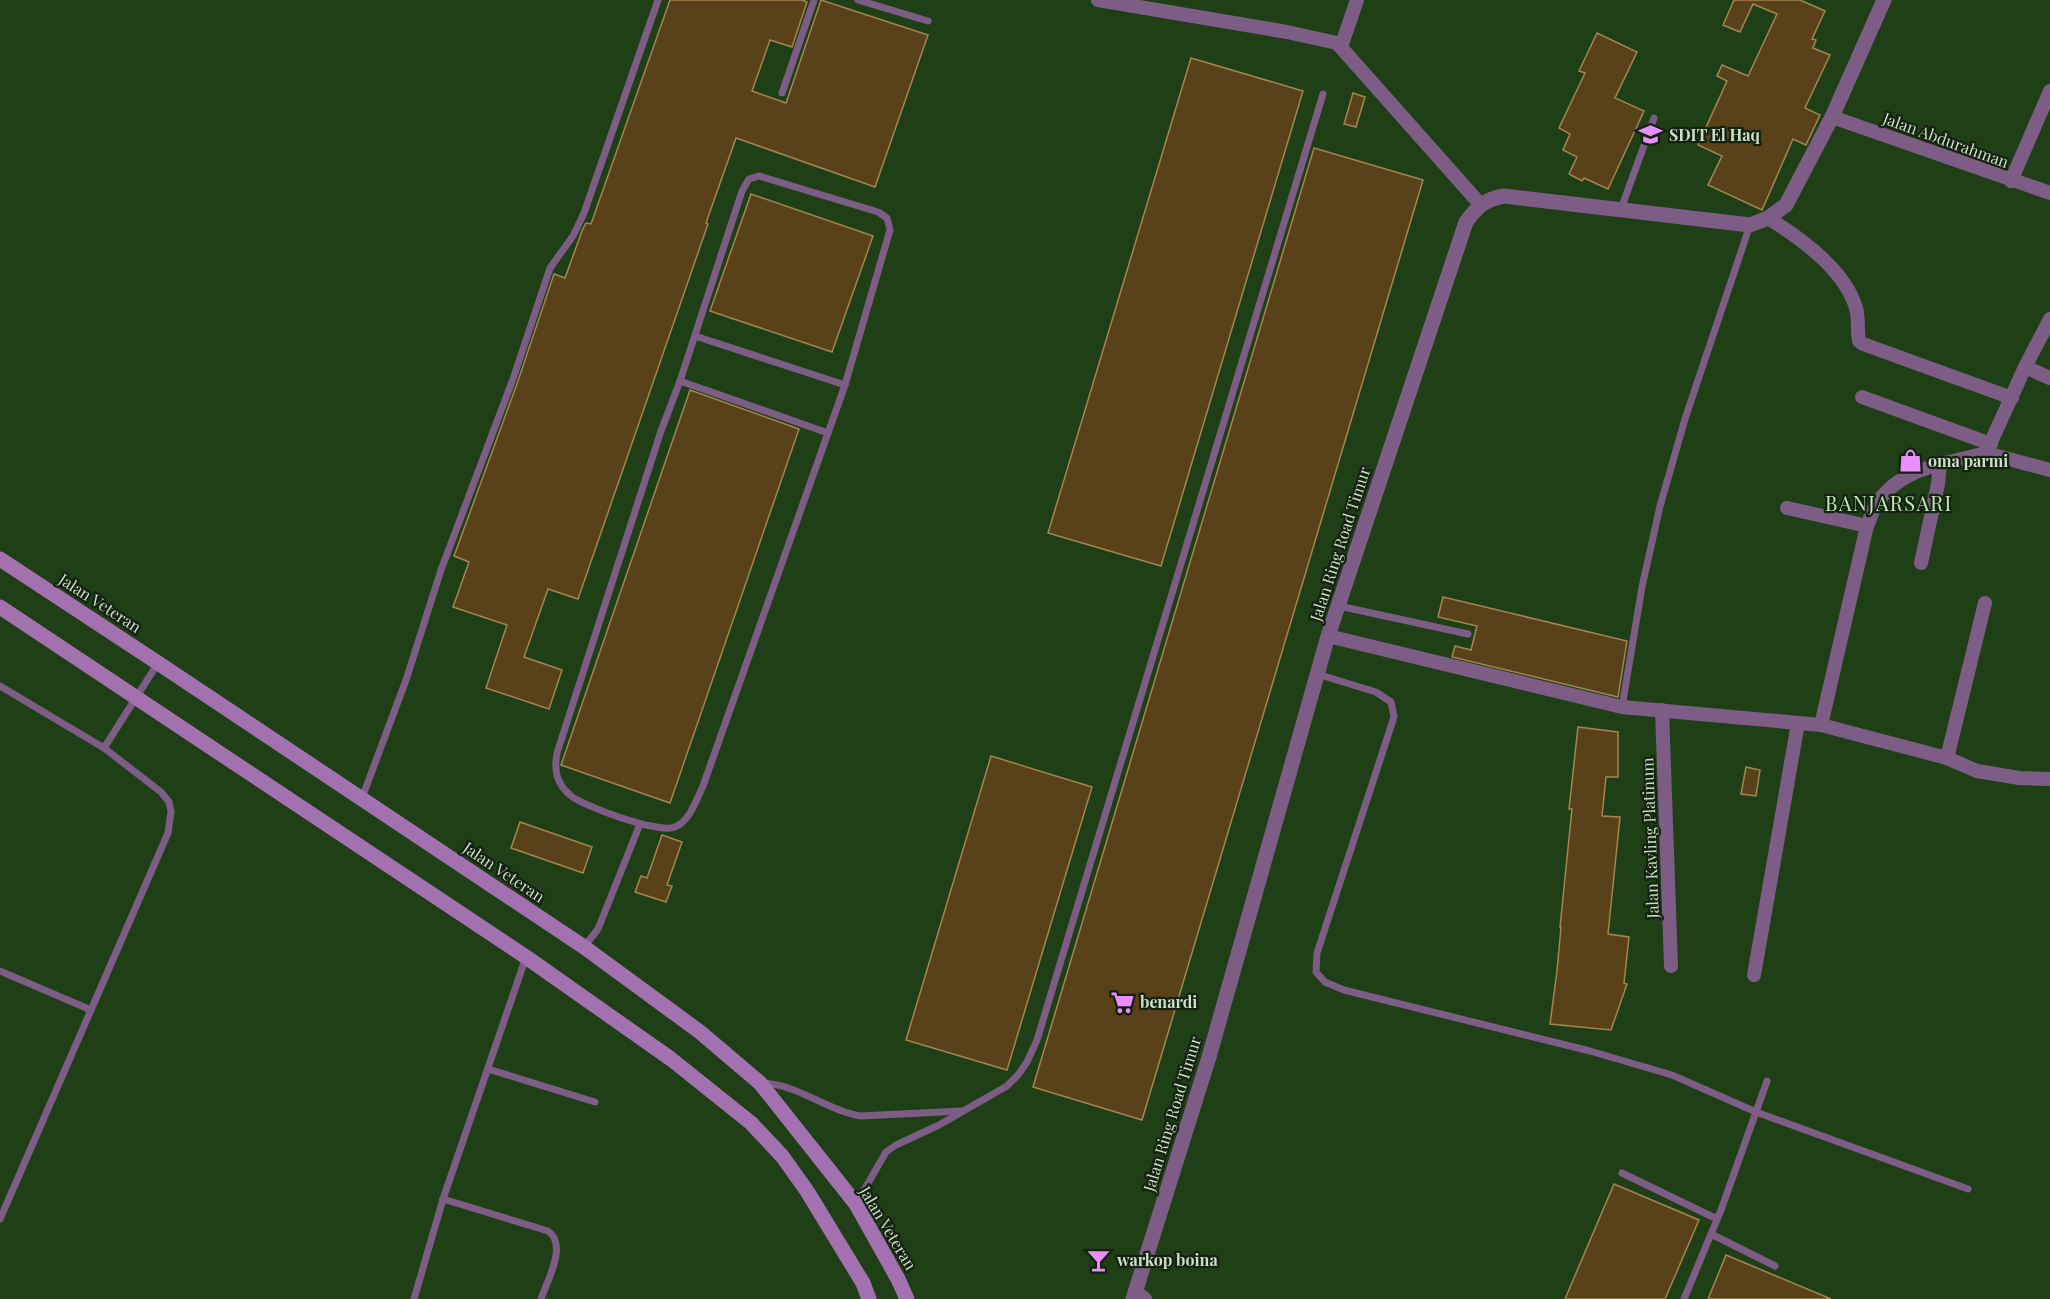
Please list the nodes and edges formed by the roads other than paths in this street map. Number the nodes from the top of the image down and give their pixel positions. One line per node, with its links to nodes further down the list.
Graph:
1 (658, 0): 52 (lane)
2 (814, 0): 10 (lane)
3 (858, 0): 7 (lane)
4 (1098, 0): 8 (street)
5 (1357, 0): 8 (street)
6 (1884, 0): 12 (street)
7 (928, 21)
8 (1341, 47): 16 (street)
9 (2050, 91): 14 (street)
10 (782, 93)
11 (1323, 94): 64 (lane)
12 (1832, 117): 14 (street, Jalan Abdurahman); 18 (street)
13 (1654, 118): 17 (lane)
14 (2011, 181): 15 (street, Jalan Abdurahman)
15 (2050, 193)
16 (1480, 204): 17 (street); 37 (street, Jalan Ring Road Timur)
17 (1621, 209): 19 (street)
18 (1768, 218): 19 (street); 27 (street)
19 (1750, 225): 45 (lane)
20 (2050, 319): 22 (street)
21 (694, 336): 24 (lane); 25 (lane); 25 (lane)
22 (2025, 367): 23 (street); 27 (street)
23 (2050, 378)
24 (680, 381): 28 (lane); 53 (lane)
25 (845, 385): 28 (lane)
26 (1862, 397): 29 (street)
27 (2012, 398): 29 (street)
28 (828, 433): 53 (lane)
29 (1988, 448): 30 (street); 31 (street)
30 (1940, 464): 33 (street); 35 (street)
31 (2050, 470)
32 (1788, 508): 33 (street)
33 (1867, 526): 48 (street)
34 (0, 560): 41 (main road, Jalan Veteran)
35 (1922, 563)
36 (1985, 603): 50 (street)
37 (1339, 606): 39 (lane); 40 (street, Jalan Ring Road Timur)
38 (0, 608): 44 (main road)
39 (1468, 634)
40 (1328, 636): 42 (street, Jalan Ring Road Timur); 45 (street)
41 (158, 663): 44 (lane); 52 (main road, Jalan Veteran)
42 (1317, 674): 65 (lane); 74 (street, Jalan Ring Road Timur)
43 (0, 686): 49 (lane)
44 (135, 698): 49 (lane); 55 (main road)
45 (1622, 707): 46 (street)
46 (1662, 710): 47 (street); 56 (street, Jalan Kavling Platinum)
47 (1798, 723): 48 (street); 58 (street)
48 (1821, 725): 50 (street)
49 (104, 748): 59 (lane)
50 (1947, 758): 51 (street)
51 (2050, 779)
52 (364, 794): 54 (main road, Jalan Veteran)
53 (640, 824): 54 (lane)
54 (584, 947): 62 (main road, Jalan Veteran)
55 (526, 957): 60 (lane); 77 (main road)
56 (1671, 966)
57 (0, 970): 59 (lane)
58 (1754, 975)
59 (91, 1010): 70 (lane)
60 (488, 1069): 63 (lane); 68 (lane)
61 (1767, 1081): 65 (lane)
62 (760, 1083): 64 (lane); 69 (main road, Jalan Veteran)
63 (596, 1102)
64 (964, 1111): 69 (lane)
65 (1756, 1112): 67 (lane); 71 (lane)
66 (1622, 1173): 71 (lane)
67 (1968, 1189)
68 (443, 1199): 75 (lane); 76 (lane)
69 (856, 1204): 78 (main road, Jalan Veteran)
70 (0, 1219)
71 (1717, 1219): 72 (lane)
72 (1711, 1234): 73 (lane); 79 (lane)
73 (1775, 1266)
74 (1138, 1296)
75 (414, 1299)
76 (541, 1299)
77 (869, 1299)
78 (907, 1299)
79 (1684, 1299)

